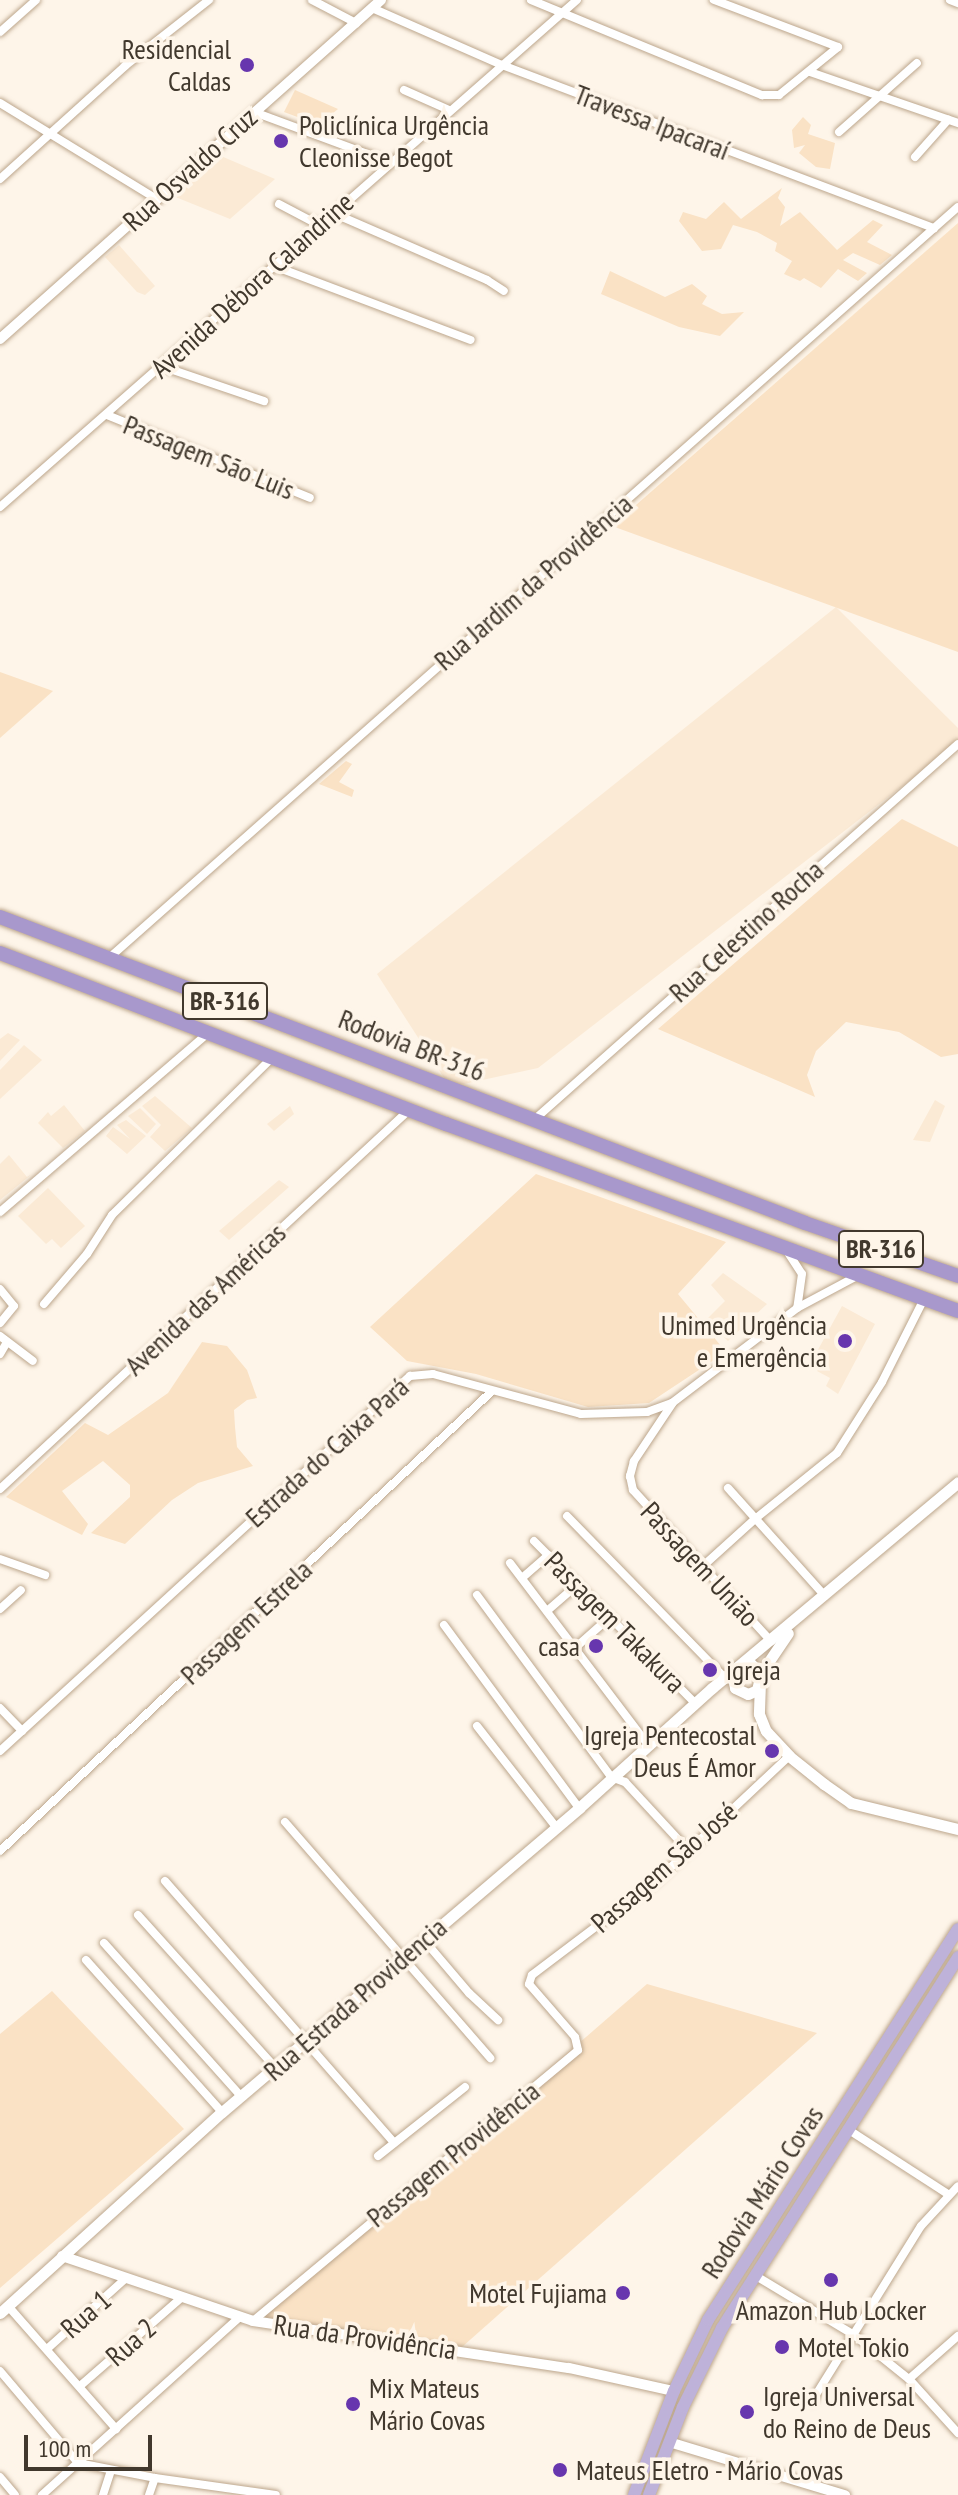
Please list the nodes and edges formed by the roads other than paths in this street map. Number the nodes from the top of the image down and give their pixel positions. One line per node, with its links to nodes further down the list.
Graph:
1 (36, 0): 13 (street)
2 (209, 0): 24 (street)
3 (312, 0): 12 (street)
4 (381, 0): 10 (street, Rua Osvaldo Cruz)
5 (531, 0): 11 (street)
6 (577, 0): 11 (street, Avenida Débora Calandrine)
7 (714, 0): 16 (street)
8 (950, 0): 9 (street)
9 (958, 3)
10 (372, 8): 12 (street, Rua Osvaldo Cruz); 15 (street, Travessa Ipacaraí)
11 (563, 13): 15 (street, Avenida Débora Calandrine); 16 (street)
12 (356, 23): 21 (street, Rua Osvaldo Cruz)
13 (0, 32)
14 (917, 63): 18 (street)
15 (502, 65): 20 (street, Avenida Débora Calandrine); 34 (street, Travessa Ipacaraí)
16 (810, 72): 18 (street)
17 (404, 90): 20 (street)
18 (881, 98): 22 (street); 25 (street)
19 (0, 103): 24 (street)
20 (449, 110): 27 (street, Avenida Débora Calandrine)
21 (254, 112): 27 (street); 29 (street, Rua Osvaldo Cruz)
22 (948, 120): 23 (street); 26 (street)
23 (958, 123)
24 (51, 132): 28 (street); 29 (street)
25 (839, 132)
26 (915, 157)
27 (389, 162): 32 (street, Avenida Débora Calandrine)
28 (0, 179)
29 (155, 198): 37 (street, Rua Osvaldo Cruz)
30 (279, 204): 33 (street)
31 (958, 207): 34 (street, Rua Jardim da Providência)
32 (333, 213): 33 (street, Avenida Débora Calandrine); 36 (street)
33 (319, 225): 35 (street, Avenida Débora Calandrine)
34 (934, 228): 47 (street, Rua Jardim da Providência)
35 (274, 266): 38 (street); 39 (street, Avenida Débora Calandrine)
36 (504, 291)
37 (0, 339)
38 (471, 340)
39 (161, 366): 40 (street); 41 (street, Avenida Débora Calandrine)
40 (264, 401)
41 (107, 415): 42 (street, Passagem São Luis); 43 (street, Avenida Débora Calandrine)
42 (310, 498)
43 (0, 507)
44 (958, 744): 51 (street, Rua Celestino Rocha)
45 (0, 917): 47 (highway, Rodovia BR-316 / BR-316)
46 (0, 953): 48 (highway, BR-316)
47 (109, 958): 51 (highway, Rodovia BR-316 / BR-316)
48 (208, 1033): 49 (highway, BR-316); 52 (street)
49 (273, 1057): 50 (highway, BR-316); 58 (street)
50 (409, 1109): 53 (highway, BR-316); 69 (street, Avenida das Américas)
51 (535, 1119): 55 (highway, Rodovia BR-316 / BR-316)
52 (0, 1212)
53 (786, 1250): 54 (highway, BR-316); 59 (street)
54 (857, 1276): 57 (highway, BR-316); 59 (street, Estrada do Caixa Pará)
55 (958, 1276)
56 (0, 1289): 61 (street)
57 (924, 1299): 60 (highway, BR-316); 71 (street)
58 (44, 1304)
59 (797, 1308): 66 (street, Estrada do Caixa Pará)
60 (958, 1311)
61 (0, 1323)
62 (4, 1339): 63 (street); 64 (street)
63 (0, 1354)
64 (33, 1361)
65 (491, 1392): 66 (street, Estrada do Caixa Pará); 97 (street, Estrada do Caixa Pará); 107 (street, Passagem Estrela)
66 (672, 1403): 76 (street, Passagem União)
67 (958, 1482): 82 (main road, Rua Estrada Providencia)
68 (728, 1488): 71 (street)
69 (0, 1489)
70 (567, 1516): 90 (street)
71 (755, 1519): 76 (street); 82 (street)
72 (534, 1541): 73 (street, Passagem Takakura)
73 (548, 1555): 78 (street); 79 (street, Passagem Takakura)
74 (0, 1559): 77 (street)
75 (510, 1563): 78 (street)
76 (703, 1566): 88 (street, Passagem União)
77 (45, 1575)
78 (522, 1578): 84 (street)
79 (577, 1585): 84 (street); 85 (street, Passagem Takakura)
80 (21, 1590): 83 (street)
81 (477, 1595): 101 (street)
82 (825, 1596): 86 (main road, Rua Estrada Providencia)
83 (0, 1609)
84 (547, 1611): 89 (street)
85 (610, 1617): 89 (street); 94 (street, Passagem Takakura)
86 (795, 1622): 88 (main road, Rua Estrada Providencia); 91 (main road, Rua Estrada Providencia)
87 (444, 1625): 102 (street)
88 (771, 1641): 90 (main road, Rua Estrada Providencia)
89 (575, 1648): 98 (street)
90 (732, 1672): 91 (main road); 92 (main road, Rua Estrada Providencia); 93 (main road)
91 (761, 1678): 93 (main road); 100 (main road)
92 (712, 1688): 93 (main road); 94 (main road, Rua Estrada Providencia)
93 (735, 1688)
94 (695, 1703): 98 (main road, Rua Estrada Providencia)
95 (0, 1708): 97 (street)
96 (477, 1726): 104 (street)
97 (22, 1731): 99 (street, Estrada do Caixa Pará)
98 (648, 1745): 101 (main road, Rua Estrada Providencia)
99 (0, 1751)
100 (789, 1756): 105 (main road); 106 (street, Passagem São José)
101 (611, 1777): 102 (main road, Rua Estrada Providencia); 106 (street)
102 (579, 1808): 104 (main road, Rua Estrada Providencia)
103 (285, 1822): 115 (street)
104 (555, 1826): 111 (main road, Rua Estrada Providencia)
105 (958, 1829)
106 (688, 1850): 116 (street, Passagem São José)
107 (0, 1851)
108 (165, 1881): 118 (street)
109 (138, 1915): 120 (street)
110 (958, 1929): 142 (main road, Rodovia Mário Covas)
111 (424, 1940): 115 (main road, Rua Estrada Providencia); 117 (street)
112 (104, 1943): 122 (street)
113 (958, 1957): 124 (main road, Rodovia Mário Covas)
114 (86, 1960): 123 (street)
115 (402, 1960): 118 (main road, Rua Estrada Providencia); 119 (street)
116 (535, 1973): 135 (street, Passagem Providência)
117 (498, 2020)
118 (307, 2042): 120 (main road, Rua Estrada Providencia); 125 (street)
119 (490, 2058)
120 (275, 2067): 122 (main road, Rua Estrada Providencia)
121 (465, 2087): 125 (street)
122 (241, 2096): 123 (main road, Rua Estrada Providencia)
123 (222, 2112): 129 (main road, Rua Estrada Providencia)
124 (849, 2130): 128 (street); 130 (main road, Rodovia Mário Covas)
125 (394, 2143): 126 (street)
126 (378, 2156)
127 (958, 2186): 128 (street)
128 (948, 2194): 136 (street)
129 (62, 2256): 131 (street, Rua da Providência); 133 (main road, Rua Estrada Providencia)
130 (756, 2276): 136 (street); 144 (main road, Rodovia Mário Covas)
131 (125, 2279): 132 (street, Rua da Providência); 138 (street, Rua 1)
132 (181, 2298): 134 (street, Rua da Providência); 141 (street, Rua 2)
133 (4, 2310): 138 (street)
134 (240, 2317): 135 (street, Rua da Providência); 145 (street)
135 (253, 2321): 142 (street, Rua da Providência)
136 (854, 2335): 140 (street); 143 (street)
137 (958, 2336): 140 (street)
138 (47, 2349): 141 (street)
139 (0, 2371): 148 (street)
140 (909, 2379): 146 (street)
141 (80, 2386): 145 (street)
142 (674, 2391): 144 (main road, Rodovia Mário Covas)
143 (812, 2401)
144 (670, 2421): 147 (main road, Rodovia Mário Covas); 150 (main road, Rodovia Mário Covas)
145 (116, 2429): 148 (street)
146 (958, 2433)
147 (669, 2442): 150 (main road, Rodovia Mário Covas); 160 (street)
148 (78, 2463): 149 (street); 154 (street)
149 (111, 2471): 152 (street); 155 (street)
150 (649, 2475): 158 (main road, Rodovia Mário Covas); 159 (main road, Rodovia Mário Covas)
151 (0, 2477): 153 (street)
152 (155, 2478): 156 (street); 157 (street)
153 (15, 2495)
154 (42, 2495)
155 (103, 2495)
156 (149, 2495)
157 (276, 2495)
158 (634, 2495)
159 (649, 2495)
160 (845, 2495)

